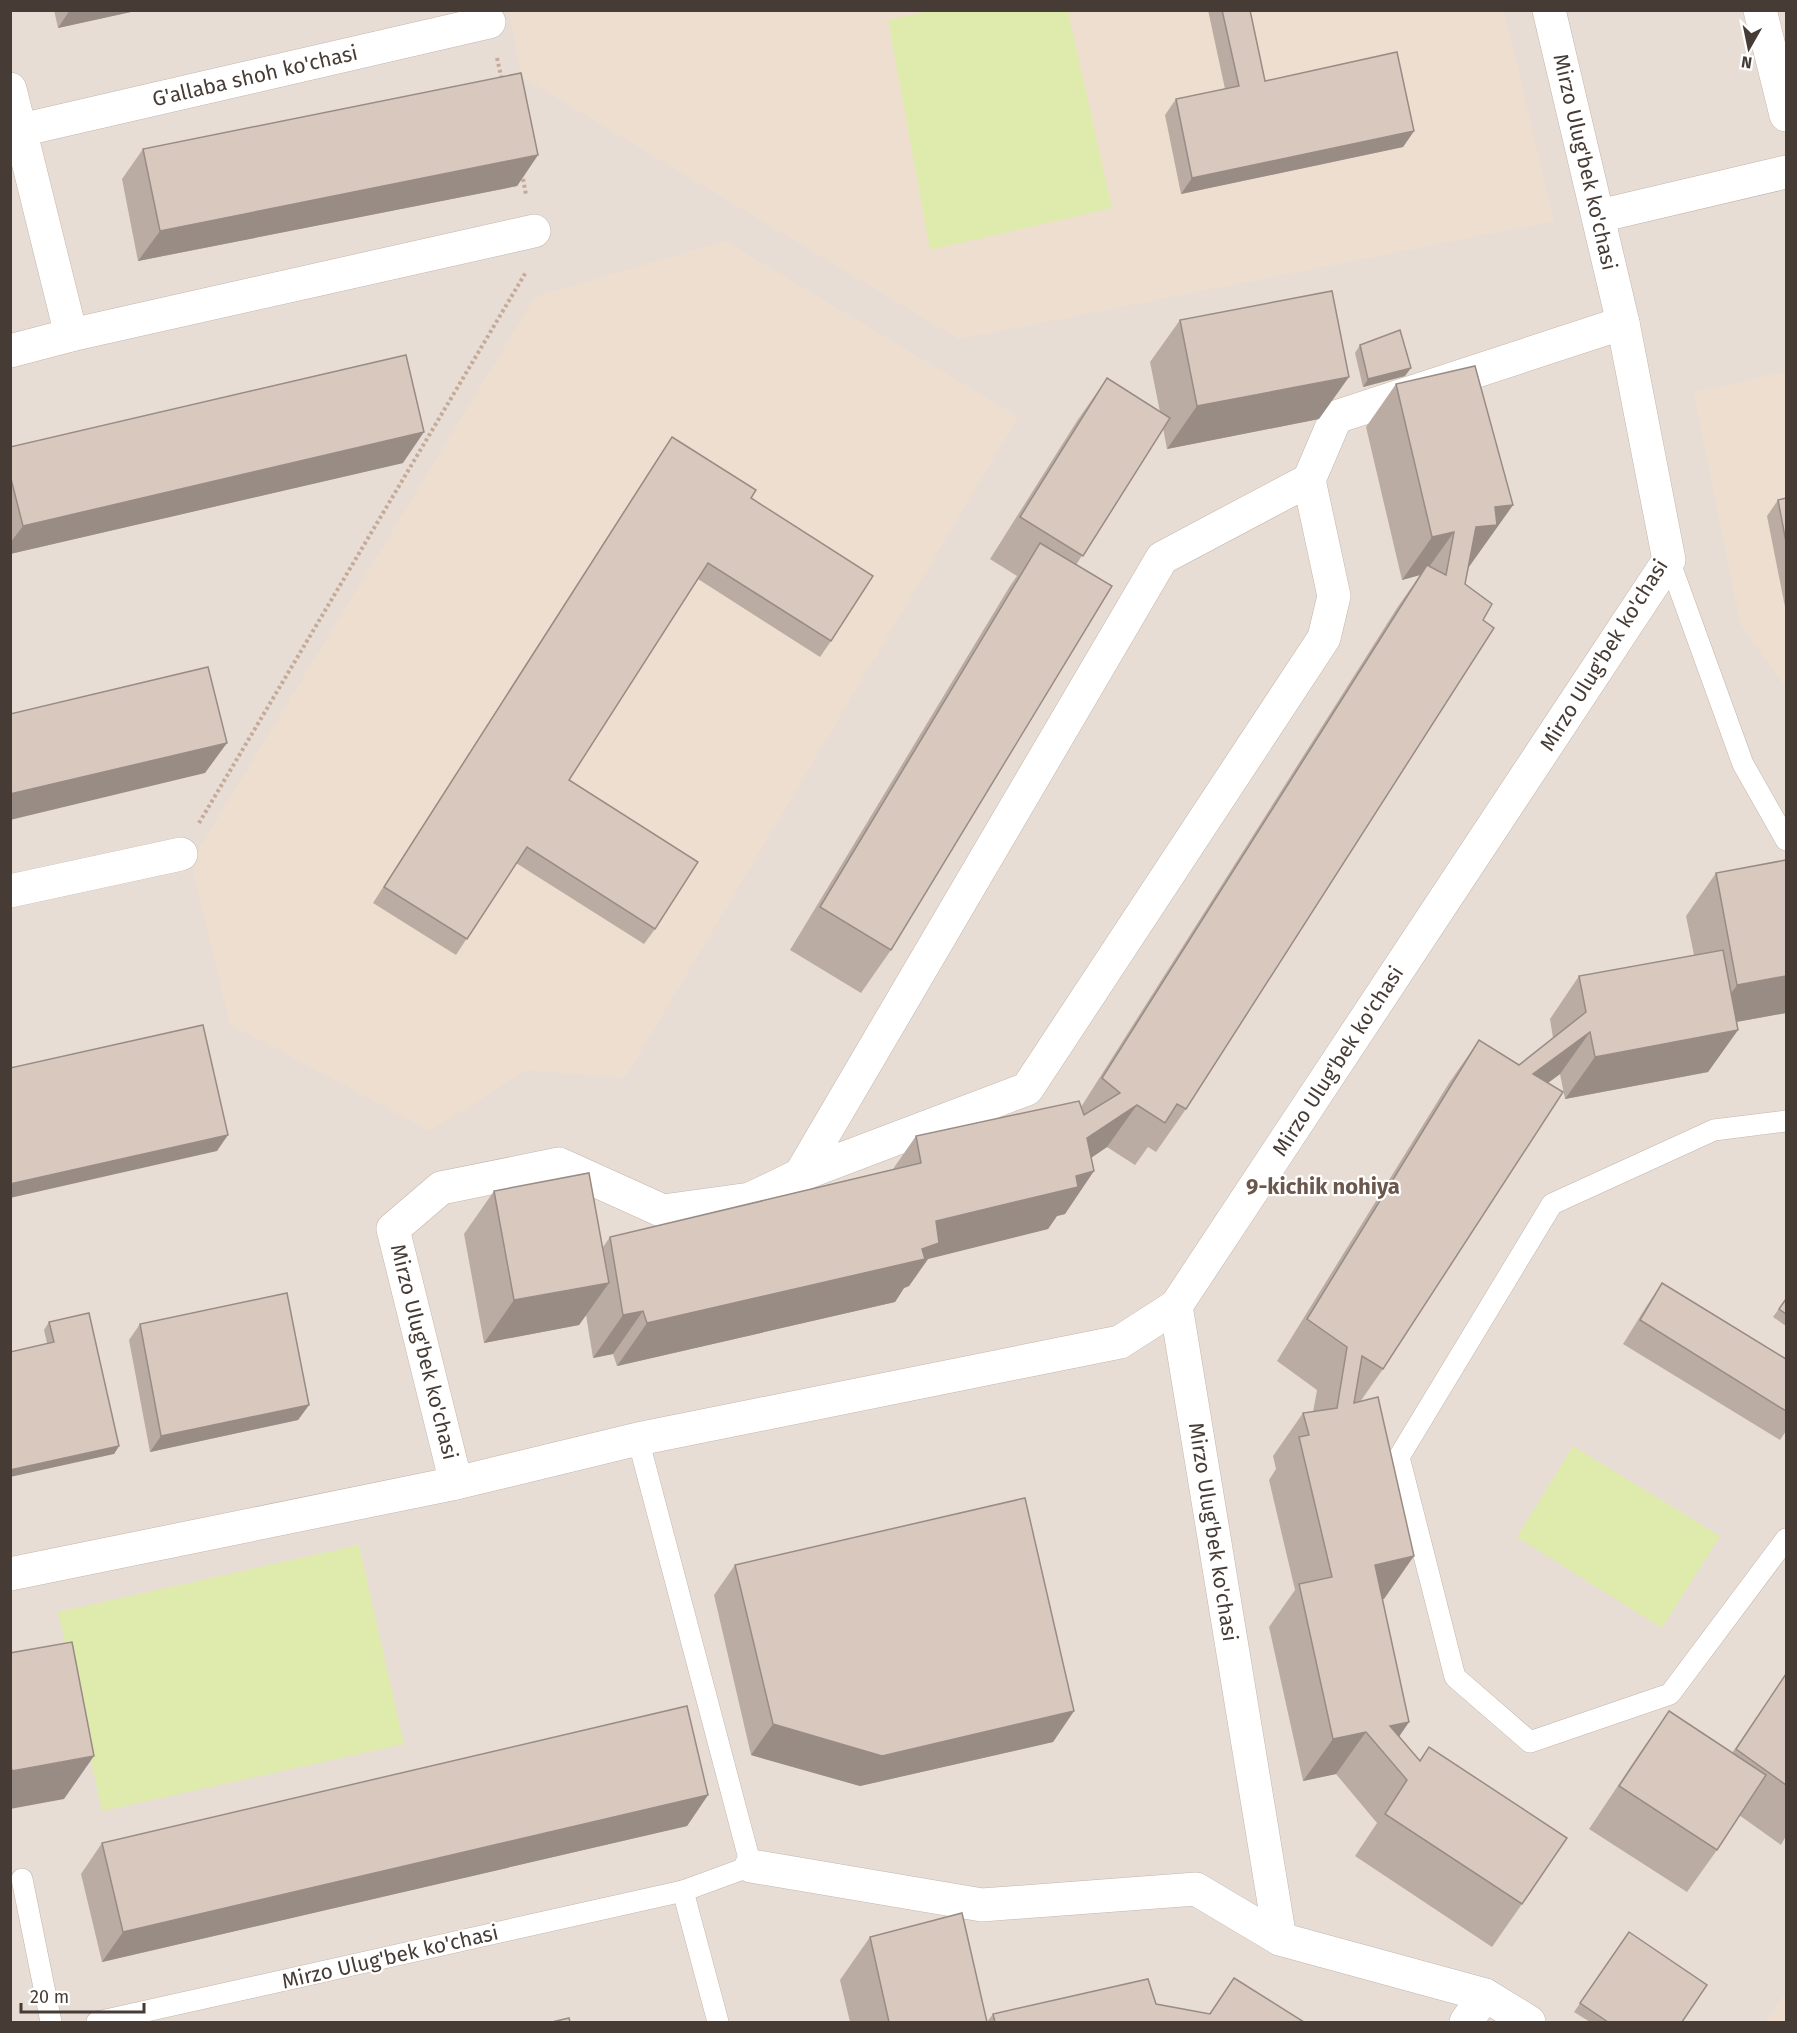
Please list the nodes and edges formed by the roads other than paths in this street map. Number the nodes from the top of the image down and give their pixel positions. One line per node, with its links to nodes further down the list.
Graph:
1 (1549, 10): 8 (street, Mirzo Ulug'bek ko'chasi)
2 (1761, 10): 5 (street)
3 (489, 22): 6 (street, G'allaba shoh ko'chasi)
4 (10, 88): 6 (street)
5 (1786, 115)
6 (21, 130): 11 (street)
7 (1786, 172): 8 (street)
8 (1599, 216): 10 (street, Mirzo Ulug'bek ko'chasi)
9 (534, 231): 11 (street)
10 (1623, 323): 13 (street); 14 (street, Mirzo Ulug'bek ko'chasi)
11 (71, 335): 12 (street)
12 (10, 351)
13 (1309, 480): 19 (street); 19 (street, Mirzo Ulug'bek ko'chasi)
14 (1669, 560): 15 (lane); 20 (street, Mirzo Ulug'bek ko'chasi)
15 (1786, 840)
16 (181, 854): 17 (street)
17 (10, 891)
18 (1786, 1121): 23 (lane)
19 (800, 1175): 22 (street, Mirzo Ulug'bek ko'chasi)
20 (1176, 1306): 21 (street); 28 (street, Mirzo Ulug'bek ko'chasi)
21 (638, 1439): 22 (street); 25 (lane)
22 (456, 1483): 24 (street)
23 (1786, 1539)
24 (10, 1574)
25 (752, 1866): 27 (lane, Mirzo Ulug'bek ko'chasi); 28 (street)
26 (22, 1879): 30 (lane)
27 (682, 1891): 31 (lane, Mirzo Ulug'bek ko'chasi); 32 (lane)
28 (1280, 1939): 29 (street)
29 (1485, 1995): 33 (street); 34 (street)
30 (51, 2022)
31 (97, 2022)
32 (718, 2022)
33 (1466, 2022)
34 (1529, 2022)

